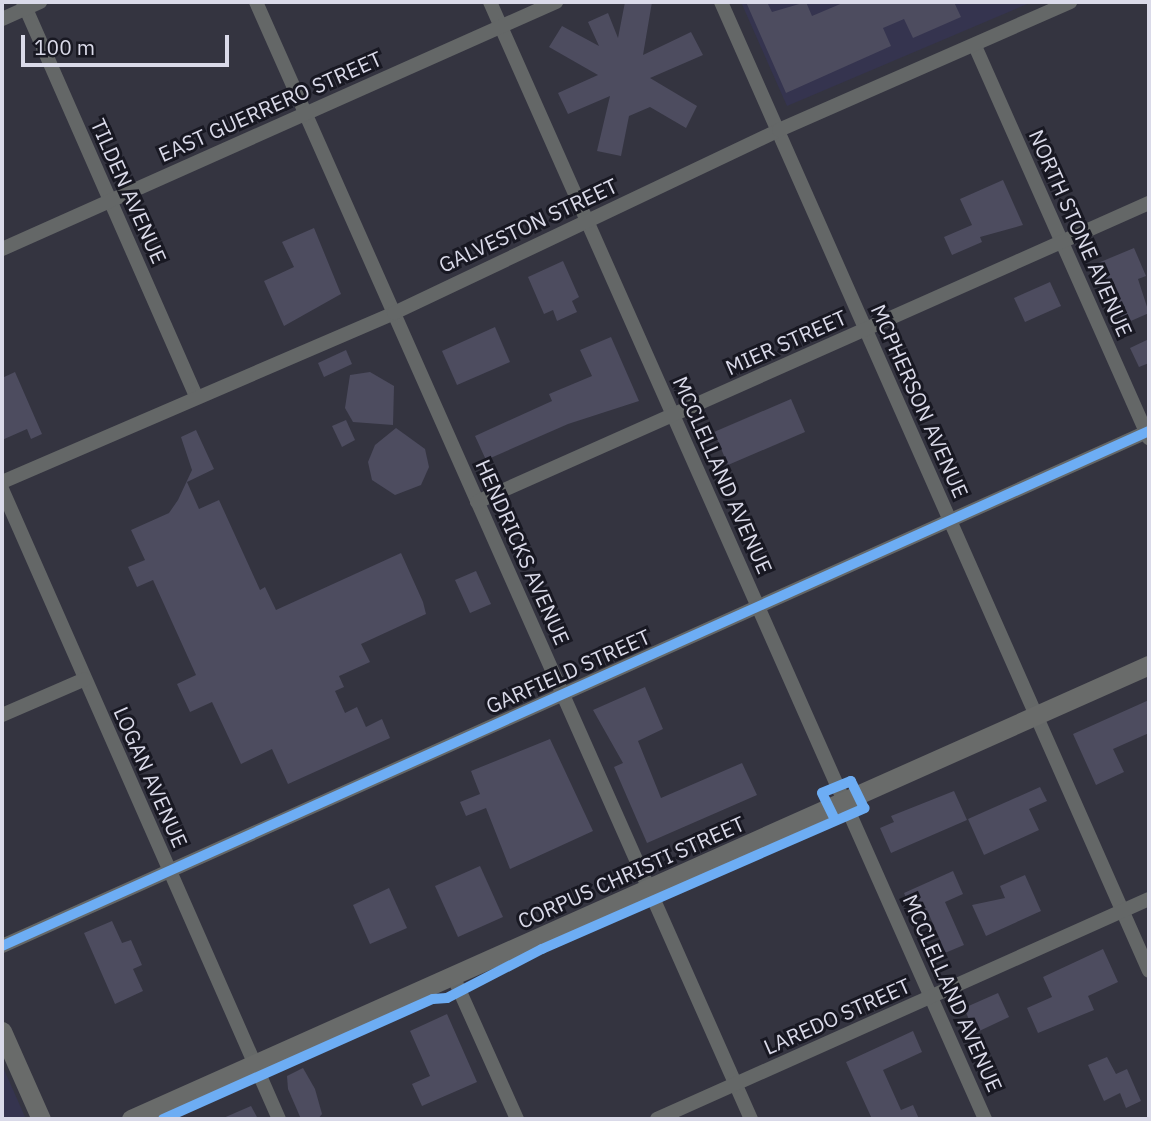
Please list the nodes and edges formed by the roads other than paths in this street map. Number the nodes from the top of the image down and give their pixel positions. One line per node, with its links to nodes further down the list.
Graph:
1 (40, 2): 7 (street)
2 (256, 2): 11 (street, HENDRICKS AVENUE)
3 (490, 2): 9 (street, MCCLELLAND AVENUE)
4 (556, 2): 9 (street, EAST GUERRERO STREET)
5 (721, 2): 12 (street, MCPHERSON AVENUE)
6 (1070, 2): 10 (street, GALVESTON STREET)
7 (24, 5): 8 (street); 13 (street, TILDEN AVENUE)
8 (2, 19)
9 (501, 26): 11 (street, EAST GUERRERO STREET); 15 (street, MCCLELLAND AVENUE)
10 (975, 46): 12 (street, GALVESTON STREET); 16 (street, NORTH STONE AVENUE)
11 (305, 113): 13 (street, EAST GUERRERO STREET); 18 (street, HENDRICKS AVENUE)
12 (779, 130): 15 (street, GALVESTON STREET); 19 (street, MCPHERSON AVENUE)
13 (110, 200): 17 (street, EAST GUERRERO STREET); 20 (street, TILDEN AVENUE)
14 (1149, 203): 16 (street, MIER STREET)
15 (588, 220): 18 (street, GALVESTON STREET); 21 (street, MCCLELLAND AVENUE)
16 (1062, 242): 19 (street, MIER STREET); 22 (street, NORTH STONE AVENUE)
17 (2, 249)
18 (394, 313): 20 (street, GALVESTON STREET); 25 (street, HENDRICKS AVENUE)
19 (865, 330): 21 (street, MIER STREET); 26 (street, MCPHERSON AVENUE)
20 (196, 397): 23 (street, GALVESTON STREET)
21 (673, 415): 25 (street, MIER STREET); 27 (street, MCCLELLAND AVENUE)
22 (1148, 434): 26 (street, GARFIELD STREET)
23 (2, 482)
24 (2, 489): 29 (street, LOGAN AVENUE)
25 (477, 502): 30 (street, HENDRICKS AVENUE)
26 (951, 522): 27 (street, GARFIELD STREET); 32 (street, MCPHERSON AVENUE)
27 (759, 607): 30 (street, GARFIELD STREET); 33 (street, MCCLELLAND AVENUE)
28 (1149, 666): 32 (main road, CORPUS CHRISTI STREET)
29 (85, 678): 31 (street); 34 (street, LOGAN AVENUE)
30 (564, 694): 34 (street, GARFIELD STREET); 35 (street, HENDRICKS AVENUE)
31 (2, 715)
32 (1036, 716): 33 (main road, CORPUS CHRISTI STREET); 37 (street, MCPHERSON AVENUE)
33 (845, 801): 35 (main road, CORPUS CHRISTI STREET); 41 (street, MCCLELLAND AVENUE)
34 (169, 870): 38 (street, GARFIELD STREET); 43 (street, LOGAN AVENUE)
35 (649, 888): 40 (main road, CORPUS CHRISTI STREET); 44 (street, HENDRICKS AVENUE)
36 (1149, 899): 37 (street, LAREDO STREET)
37 (1122, 911): 39 (street, MCPHERSON AVENUE); 41 (street, LAREDO STREET)
38 (2, 946)
39 (1149, 971)
40 (453, 976): 43 (main road, CORPUS CHRISTI STREET); 48 (street)
41 (932, 996): 44 (street, LAREDO STREET); 51 (street, MCCLELLAND AVENUE)
42 (2, 1031): 45 (main road)
43 (255, 1064): 46 (main road, CORPUS CHRISTI STREET); 47 (street, LOGAN AVENUE)
44 (736, 1084): 49 (street, LAREDO STREET); 50 (street, HENDRICKS AVENUE)
45 (41, 1119)
46 (131, 1119)
47 (279, 1119)
48 (517, 1119)
49 (657, 1119)
50 (751, 1119)
51 (985, 1119)

